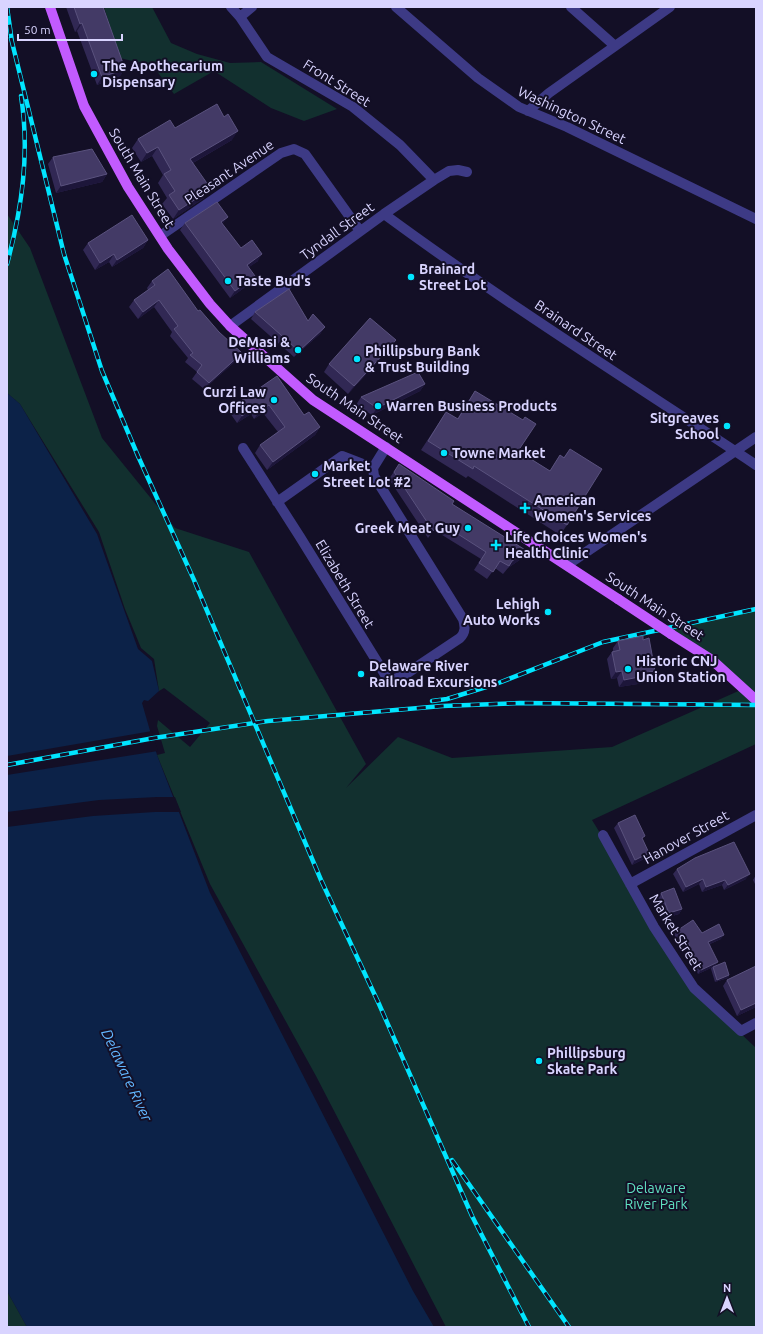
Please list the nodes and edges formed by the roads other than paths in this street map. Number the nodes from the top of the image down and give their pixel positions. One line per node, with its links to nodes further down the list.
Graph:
1 (50, 7): 15 (main road, South Main Street)
2 (230, 7): 7 (street, Front Street)
3 (252, 7): 7 (street)
4 (396, 7): 9 (street, Washington Street)
5 (571, 7): 8 (street)
6 (670, 7): 8 (street)
7 (240, 17): 11 (street, Front Street)
8 (615, 46): 9 (street)
9 (528, 111): 13 (street, Washington Street)
10 (467, 172): 11 (street, Tyndall Street)
11 (434, 180): 12 (street, Tyndall Street)
12 (384, 214): 14 (street, Tyndall Street); 20 (street, Brainard Street)
13 (756, 219)
14 (360, 231): 15 (street, Pleasant Avenue); 16 (street, Tyndall Street)
15 (160, 236): 16 (main road, South Main Street)
16 (230, 326): 18 (main road, South Main Street)
17 (756, 437): 20 (street)
18 (386, 447): 22 (street); 24 (main road, South Main Street)
19 (243, 448): 23 (street, Elizabeth Street)
20 (735, 451): 21 (street, Brainard Street); 24 (street)
21 (756, 465)
22 (373, 468): 23 (street); 23 (street, Elizabeth Street)
23 (277, 502)
24 (566, 565): 25 (main road, South Main Street, bridge)
25 (756, 700)
26 (756, 815): 28 (street, Hanover Street)
27 (603, 835): 28 (street, Market Street)
28 (630, 884): 29 (street, Market Street)
29 (756, 1023)

